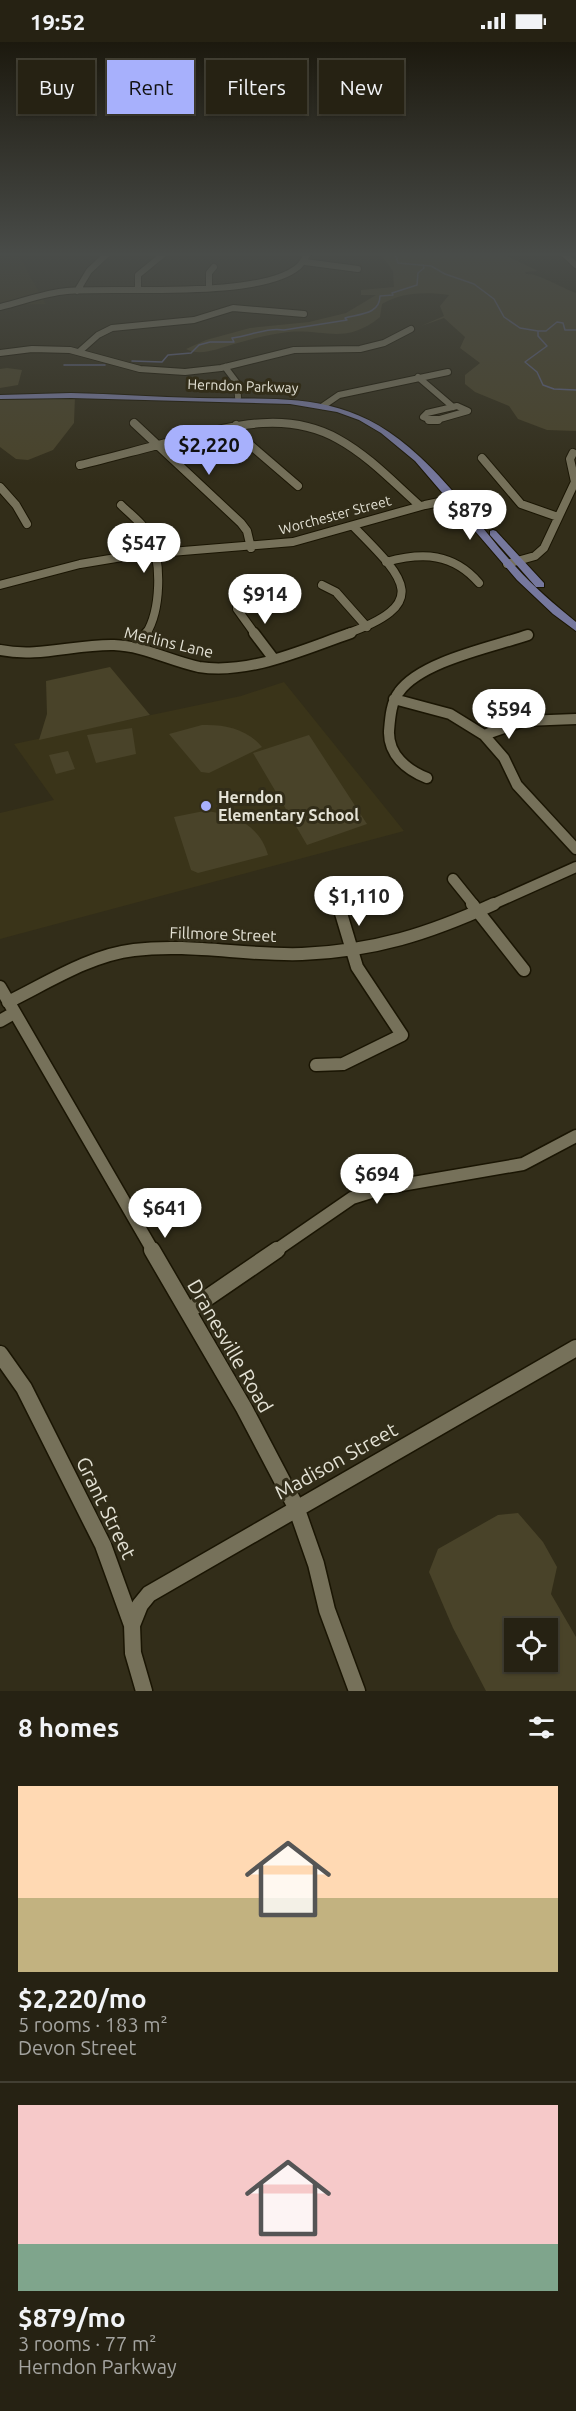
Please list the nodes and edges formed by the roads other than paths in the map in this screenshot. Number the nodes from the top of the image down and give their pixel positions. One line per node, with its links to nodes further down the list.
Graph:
1 (109, 330): 3 (street)
2 (409, 330): 5 (street)
3 (80, 351): 4 (street); 5 (street)
4 (0, 353)
5 (225, 367): 9 (street)
6 (448, 372): 7 (street)
7 (418, 377): 10 (street); 11 (street)
8 (0, 395): 9 (main road, Herndon Parkway); 10 (main road, Herndon Parkway)
9 (238, 397): 10 (main road, Herndon Parkway)
10 (326, 404): 20 (main road, Herndon Parkway)
11 (453, 407): 11 (street)
12 (134, 423): 14 (street)
13 (236, 425): 14 (street); 18 (street); 22 (street)
14 (156, 443): 17 (street); 26 (street)
15 (573, 453): 23 (street)
16 (482, 458): 23 (street)
17 (80, 465)
18 (298, 486)
19 (0, 487): 24 (street)
20 (459, 498): 22 (street, Worchester Street); 29 (main road, Herndon Parkway)
21 (121, 505): 27 (street)
22 (420, 506): 25 (street, Worchester Street)
23 (558, 518): 29 (street)
24 (27, 524)
25 (353, 526): 26 (street, Worchester Street); 28 (street, Merlins Lane)
26 (251, 548): 27 (street, Worchester Street)
27 (154, 552): 31 (street, Worchester Street); 38 (street)
28 (386, 562): 30 (street); 35 (street, Merlins Lane)
29 (513, 563): 34 (main road, Herndon Parkway); 36 (main road, Herndon Parkway)
30 (479, 583)
31 (0, 585)
32 (322, 585): 35 (street)
33 (237, 594): 40 (street)
34 (576, 616)
35 (367, 627): 40 (street, Merlins Lane)
36 (576, 628)
37 (528, 635): 41 (street)
38 (138, 648): 39 (street, Merlins Lane); 40 (street, Merlins Lane)
39 (0, 650)
40 (273, 658)
41 (394, 699): 43 (street); 44 (street)
42 (576, 718): 43 (street)
43 (484, 735): 45 (street)
44 (427, 778)
45 (576, 849)
46 (576, 867): 49 (street, Fillmore Street)
47 (453, 879): 49 (street)
48 (340, 910): 50 (street)
49 (478, 912): 50 (street, Fillmore Street); 51 (street)
50 (350, 950): 53 (street, Fillmore Street); 55 (street)
51 (524, 970)
52 (0, 987): 53 (street, Dranesville Road)
53 (11, 1007): 54 (street, Fillmore Street); 57 (street, Dranesville Road)
54 (0, 1021)
55 (316, 1065)
56 (576, 1136): 57 (street)
57 (188, 1311): 60 (street, Dranesville Road)
58 (576, 1348): 60 (street, Madison Street)
59 (0, 1354): 61 (street, Grant Street)
60 (296, 1507): 61 (street, Madison Street); 63 (street, Dranesville Road)
61 (132, 1625): 62 (street, Grant Street)
62 (144, 1691)
63 (357, 1691)

